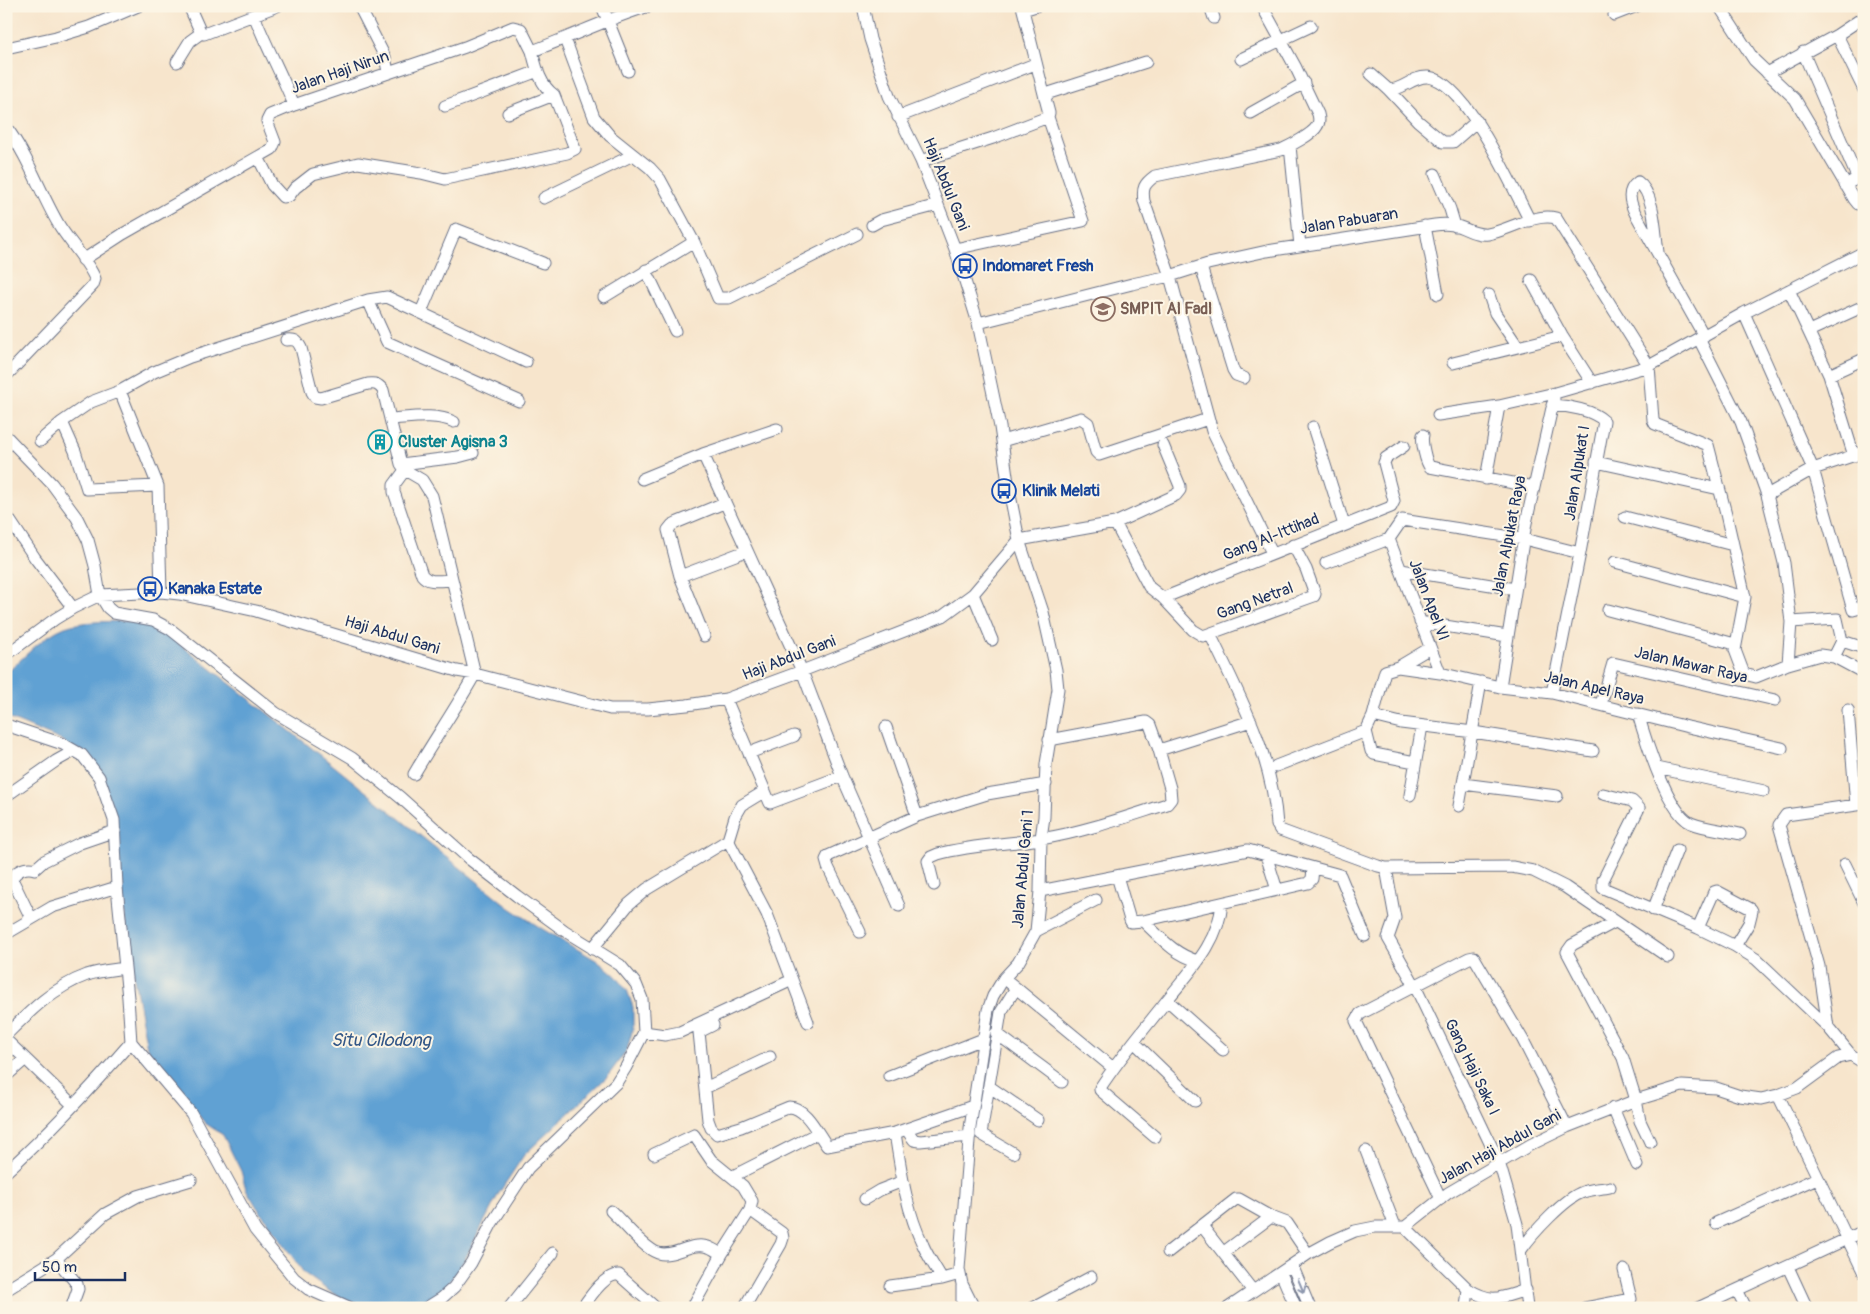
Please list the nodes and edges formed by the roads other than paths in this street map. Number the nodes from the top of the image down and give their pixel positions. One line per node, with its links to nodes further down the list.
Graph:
1 (138, 6): 24 (street)
2 (189, 6): 20 (street)
3 (277, 6): 14 (street)
4 (359, 6): 33 (street)
5 (602, 6): 18 (street)
6 (649, 6): 18 (street)
7 (863, 6): 45 (street, Haji Abdul Gani)
8 (1036, 6): 13 (street)
9 (1210, 6): 17 (street)
10 (1262, 6): 23 (street)
11 (1637, 6): 15 (street)
12 (1719, 6): 34 (street)
13 (1022, 8): 30 (street)
14 (255, 12): 20 (street); 41 (street)
15 (1614, 15)
16 (1864, 17): 21 (street)
17 (1214, 18)
18 (609, 20): 22 (street); 32 (street)
19 (1311, 26): 23 (street)
20 (202, 33): 28 (street)
21 (1837, 35): 26 (street); 38 (street)
22 (565, 39): 25 (street); 50 (street)
23 (1281, 40): 27 (street); 36 (street)
24 (6, 48)
25 (532, 51): 31 (street, Jalan Haji Nirun); 33 (street, Jalan Haji Nirun)
26 (1803, 52): 34 (street); 54 (street)
27 (1241, 59)
28 (177, 62)
29 (1146, 62): 40 (street)
30 (1035, 64): 40 (street); 45 (street)
31 (538, 71): 39 (street, Jalan Haji Nirun); 42 (street)
32 (628, 71)
33 (388, 72): 41 (street, Jalan Haji Nirun)
34 (1767, 72): 54 (street)
35 (1371, 74): 37 (street)
36 (1304, 83): 44 (street); 49 (street)
37 (1389, 90): 47 (street); 47 (street)
38 (1864, 90)
39 (554, 95): 43 (street); 51 (street, Jalan Haji Nirun)
40 (1045, 98): 46 (street)
41 (294, 105): 51 (street, Jalan Haji Nirun)
42 (445, 106)
43 (508, 113)
44 (1252, 113)
45 (898, 117): 52 (street, Haji Abdul Gani)
46 (1048, 117): 52 (street); 65 (street)
47 (1477, 121): 58 (street)
48 (6, 127): 68 (street)
49 (1290, 146): 64 (street); 72 (street)
50 (633, 155): 55 (street); 63 (street)
51 (258, 157): 68 (street, Jalan Haji Nirun)
52 (921, 161): 57 (street, Haji Abdul Gani)
53 (1436, 174): 61 (street)
54 (1845, 186): 56 (street)
55 (544, 198)
56 (1864, 203)
57 (938, 205): 59 (street); 65 (street, Haji Abdul Gani)
58 (1530, 221): 61 (street, Jalan Pabuaran); 92 (street, Jalan Pabuaran)
59 (872, 225)
60 (1425, 226): 61 (street, Jalan Pabuaran); 64 (street, Jalan Pabuaran); 75 (street)
61 (1455, 226)
62 (856, 234): 63 (street)
63 (694, 242): 71 (street)
64 (1300, 246): 70 (street, Jalan Pabuaran)
65 (955, 249): 82 (street, Haji Abdul Gani)
66 (1658, 252): 66 (street); 86 (street)
67 (1864, 252): 74 (street)
68 (83, 260): 94 (street)
69 (542, 263): 80 (street)
70 (1201, 267): 72 (street, Jalan Pabuaran); 95 (street)
71 (646, 270): 77 (street); 83 (street)
72 (1170, 276): 82 (street, Jalan Pabuaran); 104 (street)
73 (1531, 280): 85 (street)
74 (1789, 290): 81 (street); 84 (street)
75 (1438, 294)
76 (1489, 294): 88 (street)
77 (604, 297)
78 (368, 300): 80 (street); 97 (street); 99 (street)
79 (1864, 306): 84 (street)
80 (421, 312): 90 (street)
81 (1744, 313): 86 (street); 120 (street)
82 (978, 323): 112 (street, Haji Abdul Gani)
83 (675, 331)
84 (1809, 331): 93 (street)
85 (1562, 336): 88 (street); 96 (street)
86 (1702, 337): 92 (street); 126 (street)
87 (286, 340): 103 (street)
88 (1518, 347): 91 (street)
89 (1864, 359): 93 (street)
90 (526, 362)
91 (1453, 363)
92 (1649, 366): 96 (street); 125 (street)
93 (1829, 375): 117 (street)
94 (6, 376)
95 (1244, 378)
96 (1592, 383): 98 (street)
97 (120, 391): 105 (street); 123 (street)
98 (1555, 392): 100 (street, Jalan Alpukat Raya); 101 (street)
99 (519, 401)
100 (1552, 405): 118 (street, Jalan Alpukat I); 124 (street, Jalan Alpukat Raya)
101 (1499, 406): 102 (street); 122 (street)
102 (1438, 415)
103 (390, 419): 106 (street); 119 (street)
104 (1208, 419): 112 (street); 138 (street)
105 (62, 422): 111 (street); 123 (street)
106 (454, 422)
107 (1313, 427): 131 (street)
108 (777, 429): 116 (street)
109 (1423, 436): 122 (street)
110 (7, 438): 148 (street)
111 (40, 441)
112 (1002, 441): 134 (street, Haji Abdul Gani)
113 (1163, 445): 130 (street)
114 (1404, 446): 131 (street, Gang Al-Ittihad)
115 (473, 453): 119 (street)
116 (703, 454): 121 (street); 127 (street)
117 (1859, 454): 120 (street)
118 (1596, 462): 125 (street); 139 (street, Jalan Alpukat I)
119 (403, 467): 144 (street); 144 (street)
120 (1813, 469): 126 (street); 151 (street)
121 (642, 479)
122 (1486, 479): 124 (street)
123 (158, 486): 146 (street)
124 (1534, 487): 133 (street, Jalan Alpukat Raya)
125 (1720, 489): 136 (street)
126 (1767, 495): 155 (street)
127 (724, 503): 137 (street); 143 (street)
128 (1625, 516): 136 (street)
129 (9, 519): 152 (street)
130 (1115, 523): 134 (street); 150 (street)
131 (1344, 525): 135 (street, Gang Al-Ittihad)
132 (1389, 539): 133 (street); 141 (street); 142 (street, Jalan Apel VI)
133 (1524, 539): 139 (street); 145 (street, Jalan Alpukat Raya)
134 (1019, 540): 147 (street, Haji Abdul Gani); 190 (street, Jalan Abdul Gani 1)
135 (1293, 545): 138 (street, Gang Al-Ittihad); 156 (street, Gang Netral)
136 (1733, 545): 149 (street)
137 (746, 551): 143 (street); 168 (street)
138 (1272, 553): 150 (street, Gang Al-Ittihad)
139 (1580, 553): 175 (street, Jalan Alpukat I)
140 (1615, 562): 149 (street)
141 (1326, 563)
142 (1401, 570): 145 (street); 154 (street, Jalan Apel VI)
143 (680, 576): 157 (street)
144 (452, 580): 171 (street)
145 (1515, 589): 158 (street, Jalan Alpukat Raya)
146 (161, 592): 148 (street, Haji Abdul Gani); 171 (street, Haji Abdul Gani)
147 (973, 594): 159 (street); 168 (street, Haji Abdul Gani)
148 (100, 595): 152 (street, Haji Abdul Gani); 241 (street)
149 (1745, 597): 161 (street)
150 (1163, 598): 156 (street)
151 (1864, 607)
152 (73, 608): 164 (street, Haji Abdul Gani)
153 (1608, 610): 161 (street)
154 (1420, 622): 158 (street); 162 (street, Jalan Apel VI)
155 (1791, 622): 160 (street); 166 (street)
156 (1210, 634): 183 (street)
157 (704, 636)
158 (1507, 636): 174 (street, Jalan Alpukat Raya)
159 (992, 640)
160 (1842, 641): 163 (street); 165 (street)
161 (1735, 644): 172 (street)
162 (1430, 648): 167 (street); 169 (street, Jalan Apel VI)
163 (1864, 648)
164 (6, 655)
165 (1834, 658): 166 (street); 170 (street)
166 (1788, 664): 172 (street)
167 (1398, 666): 169 (street, Jalan Apel Raya); 182 (street)
168 (802, 672): 177 (street, Haji Abdul Gani); 200 (street)
169 (1440, 672): 173 (street, Jalan Apel Raya)
170 (1864, 673)
171 (475, 674): 177 (street, Haji Abdul Gani); 199 (street)
172 (1744, 674): 176 (street)
173 (1481, 682): 174 (street, Jalan Apel Raya); 188 (street)
174 (1500, 687): 175 (street, Jalan Apel Raya)
175 (1552, 693): 179 (street, Jalan Apel Raya)
176 (1741, 694): 178 (street, Jalan Mawar Raya); 179 (street, Jalan Mawar Raya)
177 (726, 700): 195 (street)
178 (1775, 700)
179 (1601, 704): 181 (street, Jalan Apel Raya)
180 (1848, 710): 209 (street)
181 (1638, 714): 191 (street, Jalan Apel Raya); 198 (street)
182 (1373, 716): 185 (street); 187 (street)
183 (1251, 721): 192 (street); 221 (street)
184 (6, 725): 193 (street)
185 (1422, 726): 188 (street); 196 (street)
186 (886, 727): 211 (street)
187 (1366, 730): 196 (street); 197 (street)
188 (1473, 732): 194 (street); 202 (street)
189 (794, 736): 195 (street)
190 (1049, 740): 192 (street); 201 (street, Jalan Abdul Gani 1)
191 (1782, 748)
192 (1159, 750): 215 (street)
193 (74, 751): 207 (street); 212 (street)
194 (1593, 751)
195 (748, 752): 203 (street)
196 (1415, 762): 206 (street)
197 (1276, 766)
198 (1657, 768): 204 (street); 213 (street)
199 (414, 774)
200 (842, 776): 203 (street); 214 (street)
201 (1046, 784): 211 (street); 215 (street, Jalan Abdul Gani 1)
202 (1463, 784): 208 (street); 210 (street)
203 (765, 791): 216 (street)
204 (1764, 791)
205 (1603, 794): 231 (street)
206 (1410, 795)
207 (6, 796)
208 (1556, 796)
209 (1860, 804): 252 (street)
210 (1459, 806)
211 (917, 816): 214 (street)
212 (115, 831): 224 (street); 232 (street)
213 (1740, 834)
214 (868, 837): 230 (street); 237 (street)
215 (1041, 838): 223 (street); 226 (street, Jalan Abdul Gani 1)
216 (728, 840): 241 (street); 246 (street)
217 (1677, 850): 231 (street)
218 (1266, 855): 220 (street); 222 (street); 225 (street)
219 (1845, 864): 229 (street)
220 (1314, 868): 225 (street); 239 (street)
221 (1386, 868): 234 (street); 247 (street, Gang Haji Saka I)
222 (1117, 876): 226 (street); 233 (street)
223 (934, 885)
224 (117, 886): 232 (street); 244 (street)
225 (1277, 890): 228 (street)
226 (1040, 891): 236 (street, Jalan Abdul Gani 1)
227 (1096, 900): 236 (street)
228 (1222, 903): 233 (street); 243 (street)
229 (1864, 903)
230 (899, 906)
231 (1653, 910): 235 (street)
232 (31, 918): 238 (street)
233 (1144, 921): 243 (street)
234 (1615, 922): 242 (street); 271 (street)
235 (1698, 928): 240 (street); 240 (street)
236 (1036, 931): 245 (street, Jalan Abdul Gani 1)
237 (860, 932)
238 (6, 934)
239 (1365, 936)
240 (1735, 946): 252 (street)
241 (592, 948): 253 (street)
242 (1668, 957)
243 (1198, 961): 249 (street)
244 (125, 968): 255 (street); 258 (street)
245 (1004, 978): 248 (street); 256 (street, Jalan Abdul Gani 1)
246 (792, 980): 251 (street); 253 (street)
247 (1415, 986): 277 (street); 286 (street, Gang Haji Saka I); 295 (street)
248 (1016, 988): 254 (street); 264 (street)
249 (1168, 1000): 259 (street); 260 (street)
250 (739, 1012): 269 (street)
251 (808, 1022)
252 (1828, 1027): 262 (street)
253 (644, 1032): 328 (street)
254 (996, 1033): 267 (street); 268 (street)
255 (6, 1035)
256 (982, 1039): 266 (street); 274 (street, Jalan Abdul Gani 1)
257 (6, 1040): 273 (street)
258 (131, 1042): 273 (street); 327 (street)
259 (1134, 1042): 264 (street); 272 (street)
260 (1223, 1050)
261 (770, 1057): 269 (street)
262 (1859, 1059): 270 (street, Jalan Haji Abdul Gani)
263 (22, 1062): 265 (street)
264 (1113, 1068): 281 (street)
265 (6, 1076)
266 (889, 1076)
267 (1062, 1082)
268 (990, 1087): 276 (street); 284 (street)
269 (705, 1088): 279 (street)
270 (1778, 1095): 271 (street, Jalan Haji Abdul Gani); 290 (street)
271 (1636, 1100): 275 (street, Jalan Haji Abdul Gani); 282 (street)
272 (1195, 1101)
273 (74, 1105): 288 (street)
274 (974, 1106): 278 (street); 280 (street, Jalan Abdul Gani 1)
275 (1613, 1108): 277 (street, Jalan Haji Abdul Gani); 287 (street)
276 (1038, 1120)
277 (1567, 1127): 286 (street, Jalan Haji Abdul Gani)
278 (901, 1131): 279 (street); 280 (street); 292 (street)
279 (818, 1133): 289 (street)
280 (970, 1136): 318 (street, Jalan Abdul Gani 1)
281 (1155, 1137)
282 (1650, 1142)
283 (1366, 1150): 301 (street)
284 (1013, 1153)
285 (654, 1154): 289 (street)
286 (1499, 1162): 295 (street, Jalan Haji Abdul Gani); 304 (street, Gang Haji Saka I)
287 (1637, 1165)
288 (6, 1172)
289 (733, 1176): 296 (street)
290 (1817, 1178): 299 (street); 303 (street)
291 (191, 1180): 310 (street)
292 (903, 1181): 294 (street); 317 (street)
293 (1610, 1188): 304 (street)
294 (864, 1199)
295 (1441, 1199): 301 (street, Jalan Haji Abdul Gani)
296 (750, 1210): 308 (street); 332 (street)
297 (611, 1211): 308 (street)
298 (1271, 1217): 300 (street); 306 (street); 309 (street)
299 (1716, 1223)
300 (1202, 1226): 305 (street); 306 (street)
301 (1400, 1226): 309 (street); 320 (street)
302 (1864, 1231): 303 (street)
303 (1848, 1239): 312 (street); 314 (street)
304 (1520, 1250): 322 (street, Gang Haji Saka I)
305 (1168, 1252)
306 (1224, 1252): 324 (street)
307 (553, 1253): 329 (street)
308 (722, 1254): 331 (street)
309 (1308, 1254): 311 (street)
310 (56, 1259): 321 (street); 326 (street)
311 (1292, 1265): 315 (street); 338 (street, one-way to 338)
312 (1788, 1267): 323 (street); 344 (street)
313 (1624, 1270): 341 (street)
314 (1864, 1272)
315 (1281, 1273): 324 (street); 337 (street)
316 (1091, 1277): 335 (street)
317 (942, 1279): 318 (street); 319 (street)
318 (961, 1279): 333 (street); 334 (street, Jalan Abdul Gani 1)
319 (890, 1286)
320 (1468, 1289): 322 (street); 339 (street)
321 (6, 1290)
322 (1526, 1290): 340 (street, Gang Haji Saka I)
323 (1737, 1290): 342 (street); 343 (street)
324 (1253, 1291): 336 (street)
325 (587, 1306): 330 (street)
326 (75, 1308)
327 (351, 1308)
328 (426, 1308)
329 (509, 1308)
330 (656, 1308)
331 (692, 1308)
332 (744, 1308)
333 (962, 1308)
334 (974, 1308)
335 (1033, 1308)
336 (1228, 1308)
337 (1296, 1308)
338 (1310, 1308)
339 (1466, 1308)
340 (1527, 1308)
341 (1585, 1308)
342 (1698, 1308)
343 (1746, 1308)
344 (1807, 1308)

